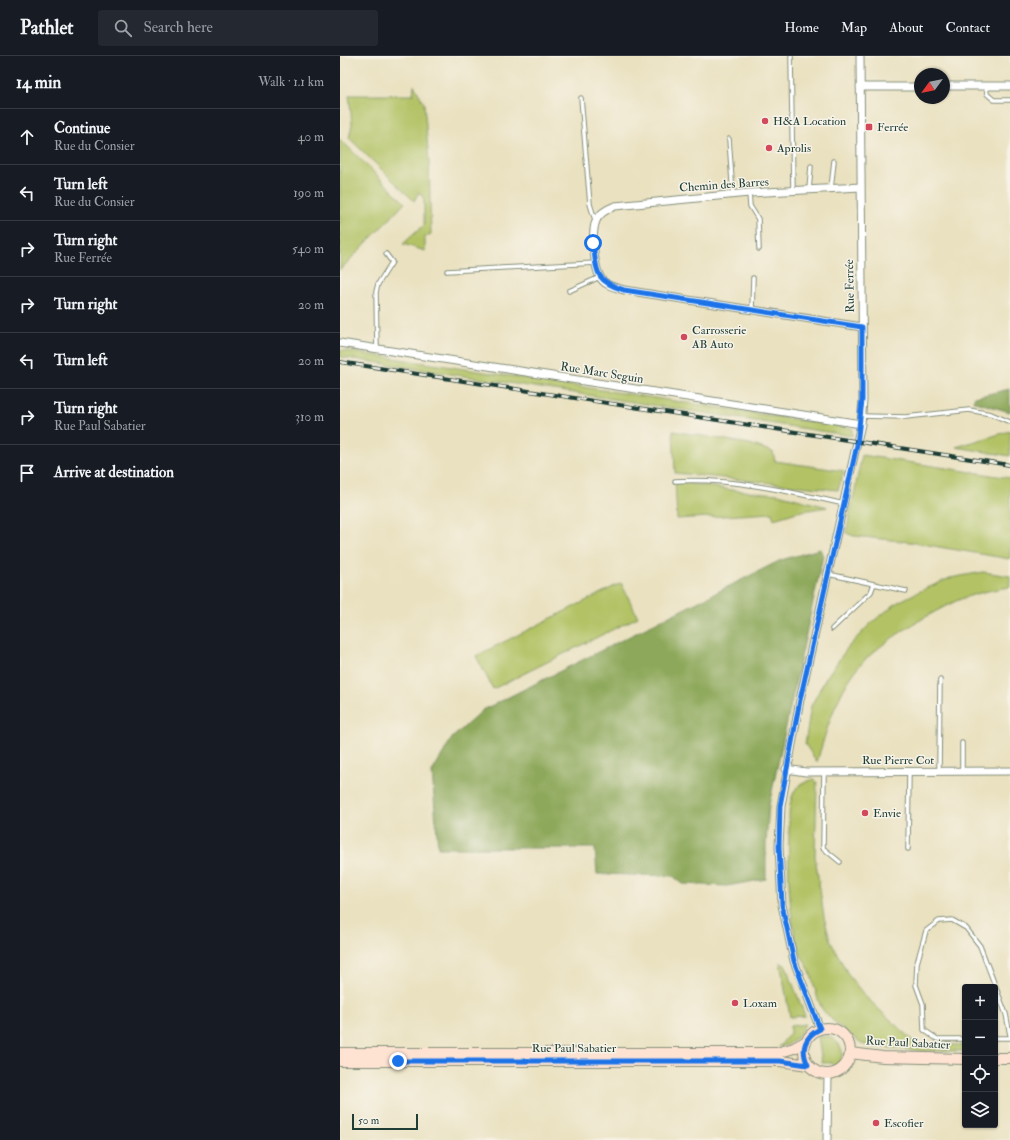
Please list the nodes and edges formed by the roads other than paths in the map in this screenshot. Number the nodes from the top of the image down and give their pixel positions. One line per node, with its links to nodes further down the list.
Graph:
1 (791, 56): 16 (lane)
2 (860, 56): 7 (street, Rue Ferrée)
3 (914, 86): 7 (street)
4 (950, 86): 5 (street)
5 (986, 86): 6 (street); 9 (lane)
6 (1010, 86)
7 (860, 87): 13 (street, Rue Ferrée)
8 (581, 98): 19 (lane)
9 (1010, 100)
10 (729, 139): 18 (lane)
11 (834, 161): 14 (lane)
12 (811, 166): 15 (lane)
13 (861, 187): 14 (street, Chemin des Barres); 28 (street, Rue Ferrée)
14 (831, 189): 15 (street, Chemin des Barres)
15 (809, 190): 16 (street, Chemin des Barres)
16 (793, 191): 17 (street, Chemin des Barres)
17 (749, 193): 18 (street, Chemin des Barres); 20 (lane)
18 (734, 195): 19 (street, Chemin des Barres)
19 (596, 221): 22 (street)
20 (759, 249)
21 (386, 254): 30 (lane)
22 (596, 263): 23 (lane); 24 (street)
23 (447, 272)
24 (600, 277): 26 (lane); 27 (street)
25 (753, 278): 27 (lane)
26 (569, 291)
27 (752, 310): 28 (street)
28 (862, 327): 31 (street, Rue Ferrée)
29 (340, 343): 30 (street, Rue Marc Seguin)
30 (377, 349): 33 (street, Rue Marc Seguin)
31 (862, 416): 32 (lane); 33 (street, Rue Ferrée)
32 (1010, 422)
33 (861, 424): 35 (street, Rue Ferrée)
34 (675, 480): 35 (lane)
35 (844, 504): 36 (street, Rue Ferrée)
36 (828, 574): 37 (lane); 42 (street, Rue Ferrée)
37 (874, 584): 38 (lane); 39 (lane)
38 (906, 591)
39 (832, 629)
40 (940, 680): 44 (lane)
41 (962, 743): 45 (lane)
42 (786, 769): 47 (street, Rue Pierre Cot); 50 (street, Rue Ferrée)
43 (909, 771): 44 (street, Rue Pierre Cot); 47 (street, Rue Pierre Cot); 48 (lane)
44 (939, 771): 45 (street, Rue Pierre Cot)
45 (962, 771): 46 (street, Rue Pierre Cot)
46 (1010, 771)
47 (824, 772): 49 (lane)
48 (908, 849)
49 (840, 862)
50 (820, 1029): 54 (main road); 56 (main road)
51 (1010, 1036): 52 (lane); 53 (lane)
52 (998, 1038)
53 (962, 1039)
54 (805, 1042): 55 (main road, Rue Paul Sabatier); 61 (main road)
55 (340, 1053)
56 (850, 1053): 59 (main road, Rue Paul Sabatier); 62 (main road)
57 (998, 1058): 58 (main road)
58 (1010, 1058)
59 (962, 1059)
60 (340, 1061): 61 (main road, Rue Paul Sabatier)
61 (808, 1065): 62 (main road)
62 (828, 1074): 63 (street)
63 (827, 1140)

